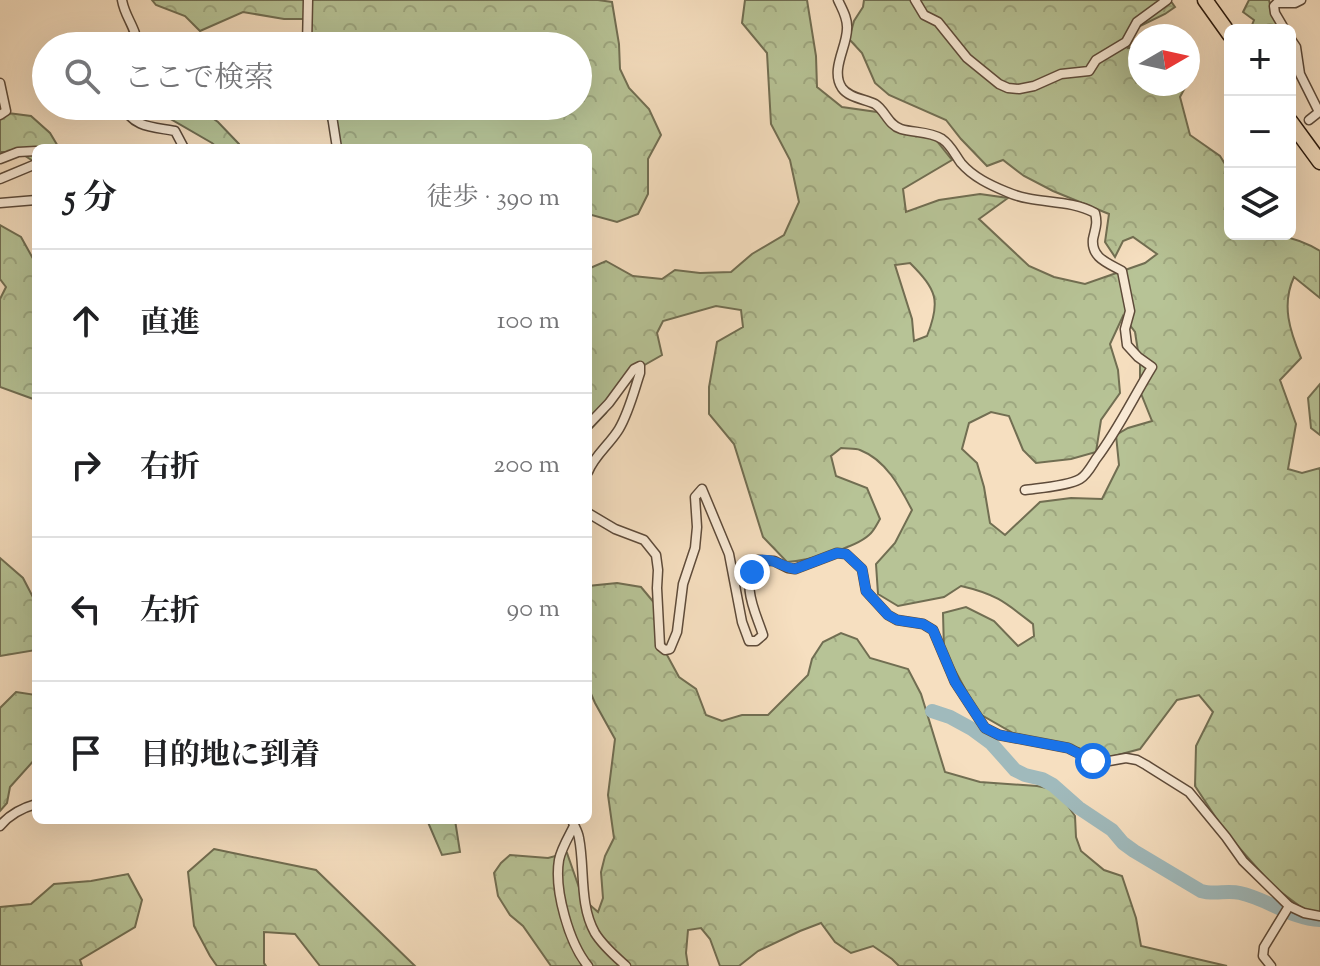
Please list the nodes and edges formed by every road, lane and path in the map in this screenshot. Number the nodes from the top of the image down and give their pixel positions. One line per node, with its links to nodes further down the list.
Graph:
1 (122, 0): 10 (street)
2 (308, 0): 11 (street)
3 (838, 0): 32 (street)
4 (915, 0): 5 (street)
5 (1167, 0)
6 (1205, 0): 9 (highway)
7 (1301, 0): 8 (street)
8 (1281, 24)
9 (1224, 27)
10 (136, 32)
11 (307, 32)
12 (1296, 47): 17 (street)
13 (0, 83): 14 (street)
14 (0, 115)
15 (133, 120): 20 (street)
16 (333, 120): 21 (street)
17 (1309, 120)
18 (1296, 130): 24 (highway)
19 (1296, 132): 26 (highway)
20 (182, 144)
21 (336, 144)
22 (32, 151): 23 (street)
23 (0, 159)
24 (1320, 159)
25 (32, 166): 27 (street)
26 (1320, 175)
27 (0, 179)
28 (32, 200): 29 (street)
29 (0, 203)
30 (592, 421): 31 (street)
31 (592, 463)
32 (1025, 490)
33 (592, 515): 38 (street)
34 (32, 805): 37 (street)
35 (573, 824): 40 (street)
36 (574, 824): 41 (street)
37 (0, 826)
38 (1287, 910): 39 (street); 42 (street)
39 (1320, 916)
40 (588, 966)
41 (626, 966)
42 (1271, 966)

